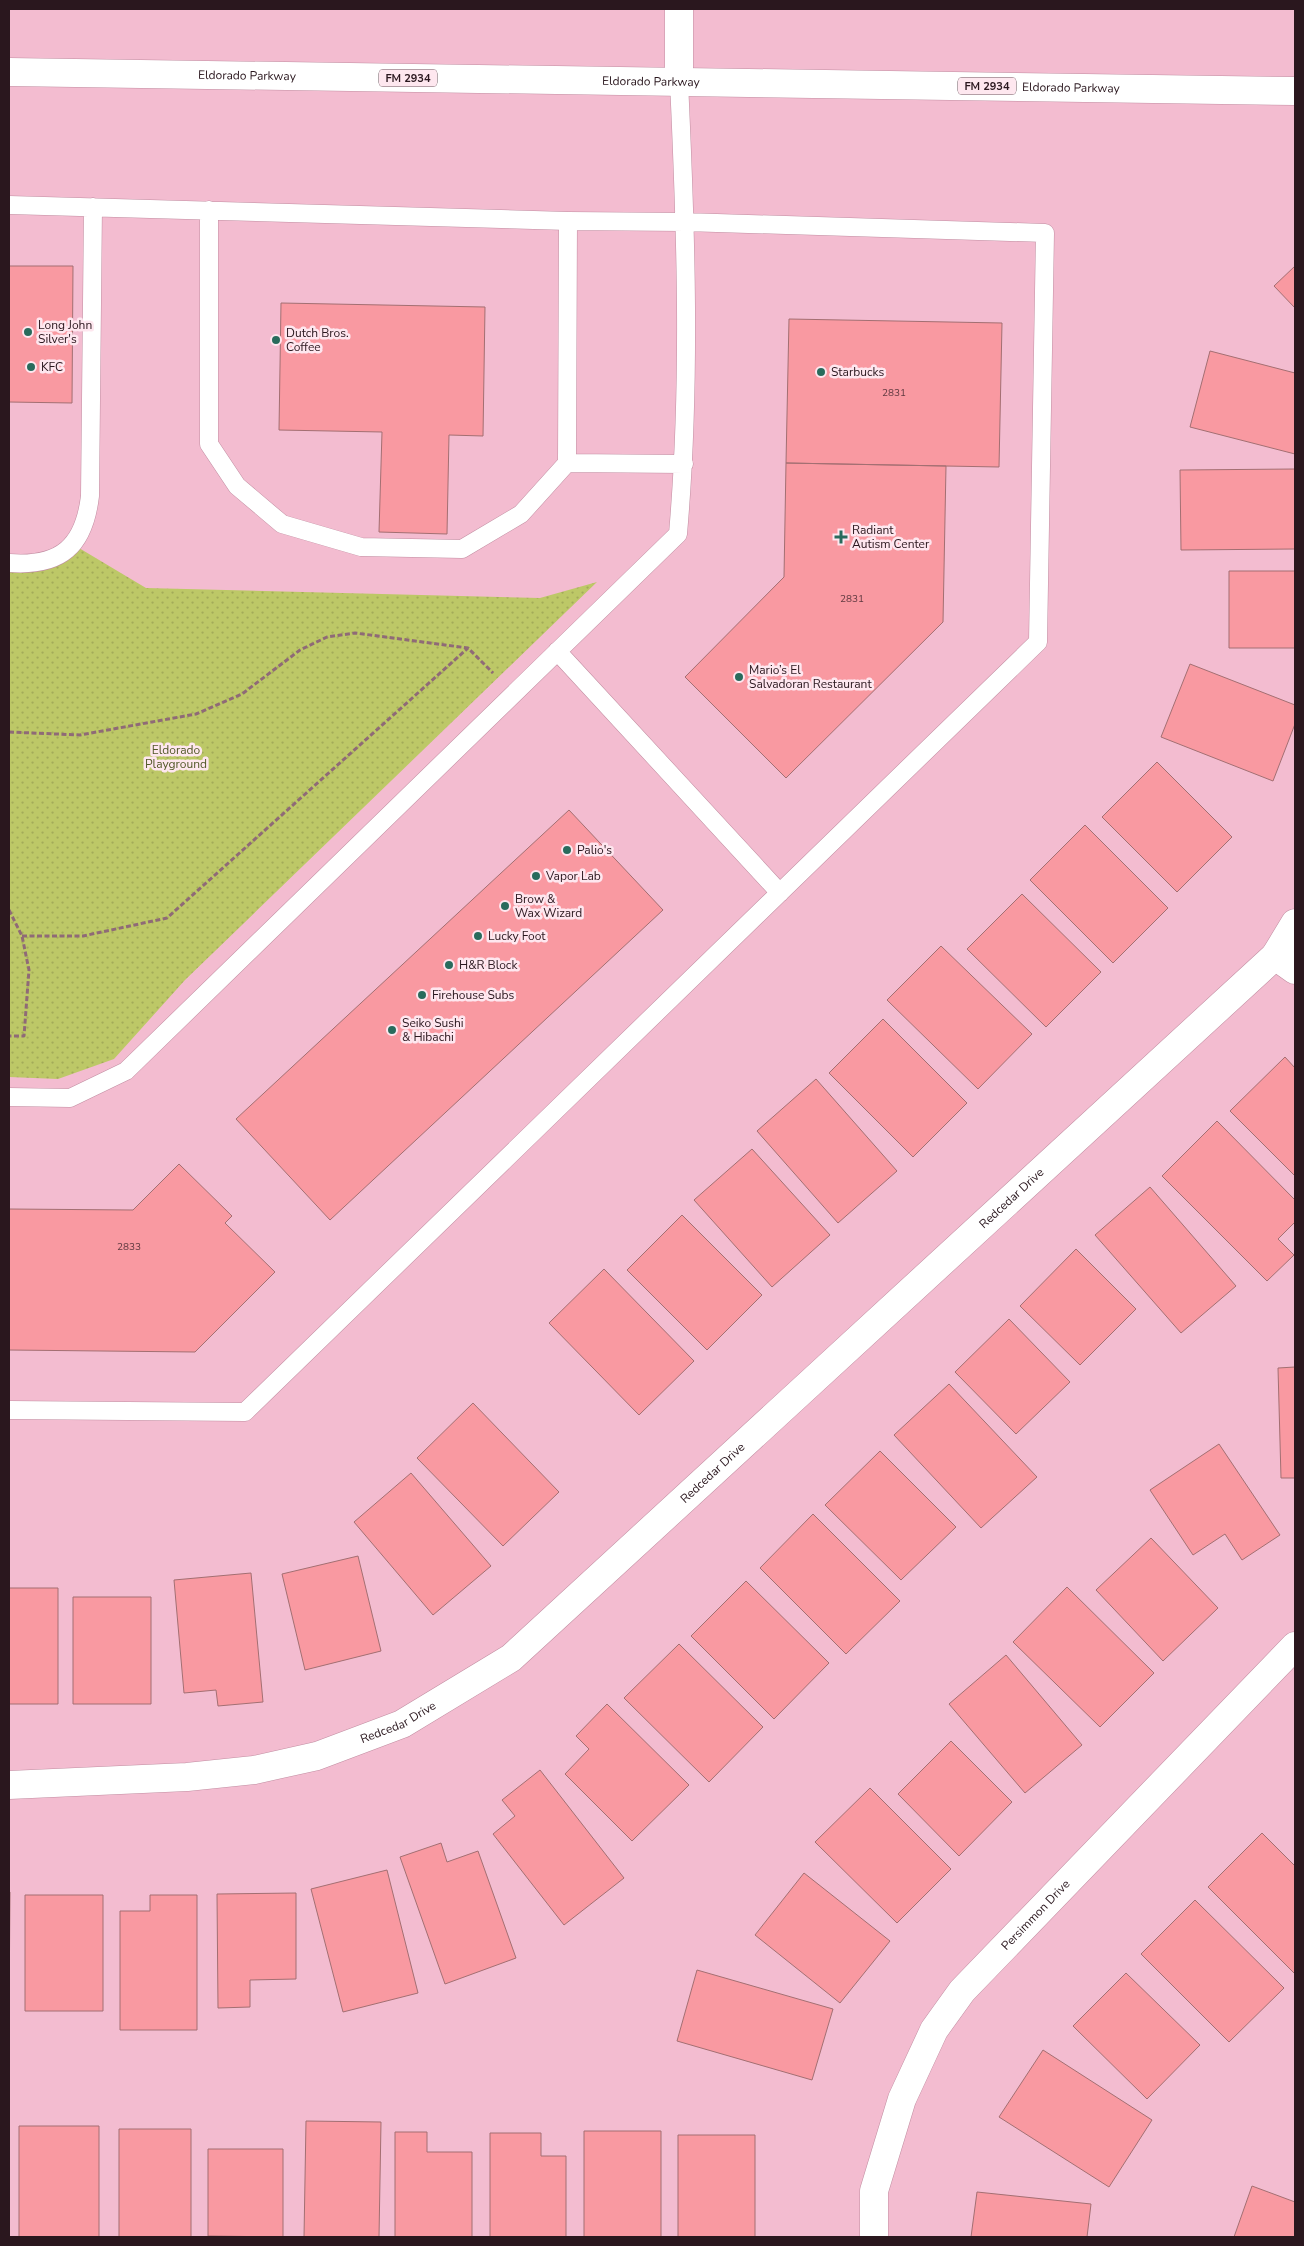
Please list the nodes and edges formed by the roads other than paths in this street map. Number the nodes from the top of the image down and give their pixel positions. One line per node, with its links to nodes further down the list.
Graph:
1 (679, 9): 3 (street)
2 (9, 72): 3 (street, Eldorado Parkway / FM 2934)
3 (679, 82): 4 (street, Eldorado Parkway / FM 2934); 9 (lane)
4 (1295, 91)
5 (9, 205): 6 (lane)
6 (93, 207): 7 (lane); 12 (lane)
7 (209, 210): 8 (lane); 10 (lane)
8 (568, 221): 9 (lane); 10 (lane)
9 (685, 222): 11 (lane); 14 (lane)
10 (567, 463): 11 (lane)
11 (684, 464): 13 (lane)
12 (9, 564)
13 (557, 651): 14 (lane); 17 (lane)
14 (780, 893): 18 (lane)
15 (1295, 923): 16 (street, Redcedar Drive)
16 (1285, 963): 20 (street, Redcedar Drive)
17 (9, 1097)
18 (9, 1410)
19 (1295, 1646): 21 (street, Persimmon Drive)
20 (9, 1785)
21 (874, 2237)

